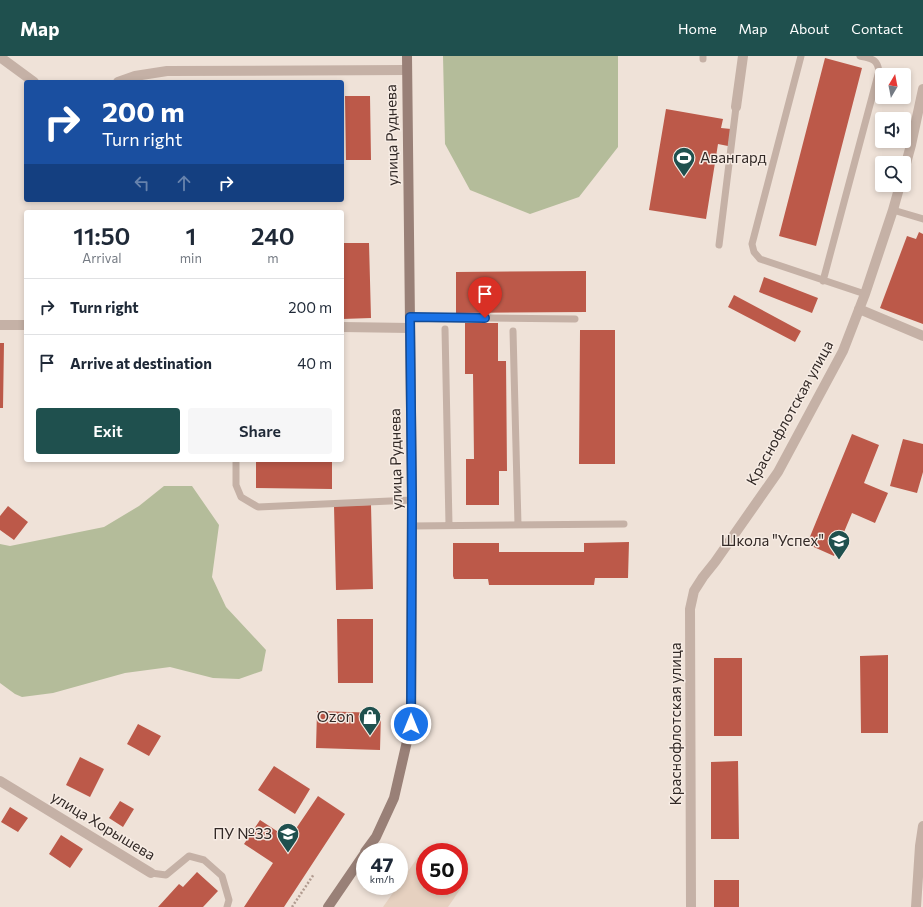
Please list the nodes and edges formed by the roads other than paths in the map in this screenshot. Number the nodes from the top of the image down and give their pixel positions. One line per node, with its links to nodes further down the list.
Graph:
1 (407, 56): 6 (main road, улица Руднева)
2 (743, 56): 10 (street)
3 (801, 56): 16 (lane)
4 (860, 56): 16 (lane)
5 (0, 57): 7 (street)
6 (406, 70): 8 (street); 19 (main road, улица Руднева)
7 (31, 80)
8 (124, 80)
9 (923, 89): 11 (street)
10 (736, 107): 15 (lane)
11 (908, 156)
12 (898, 192): 13 (street, Краснофлотская улица)
13 (893, 210): 14 (lane); 17 (street, Краснофлотская улица)
14 (923, 219)
15 (719, 244)
16 (823, 281): 17 (lane)
17 (865, 294): 18 (street, Краснофлотская улица)
18 (859, 309): 27 (street); 41 (street, Краснофлотская улица)
19 (410, 317): 20 (lane); 24 (main road, улица Руднева)
20 (575, 319)
21 (0, 325): 22 (street)
22 (24, 325)
23 (344, 327): 24 (street)
24 (410, 328): 29 (main road, улица Руднева)
25 (445, 329): 31 (lane)
26 (513, 331): 32 (lane)
27 (923, 336)
28 (236, 462): 29 (lane)
29 (412, 500): 33 (main road, улица Руднева)
30 (624, 524): 32 (lane)
31 (449, 525): 32 (lane); 33 (lane)
32 (518, 525)
33 (412, 526): 36 (main road, улица Руднева)
34 (0, 781): 38 (street, улица Хорышева)
35 (923, 826): 42 (street)
36 (372, 843)
37 (356, 865): 40 (main road, улица Руднева)
38 (151, 873): 39 (lane, улица Хорышева)
39 (227, 907)
40 (328, 907)
41 (691, 907)
42 (916, 907)

